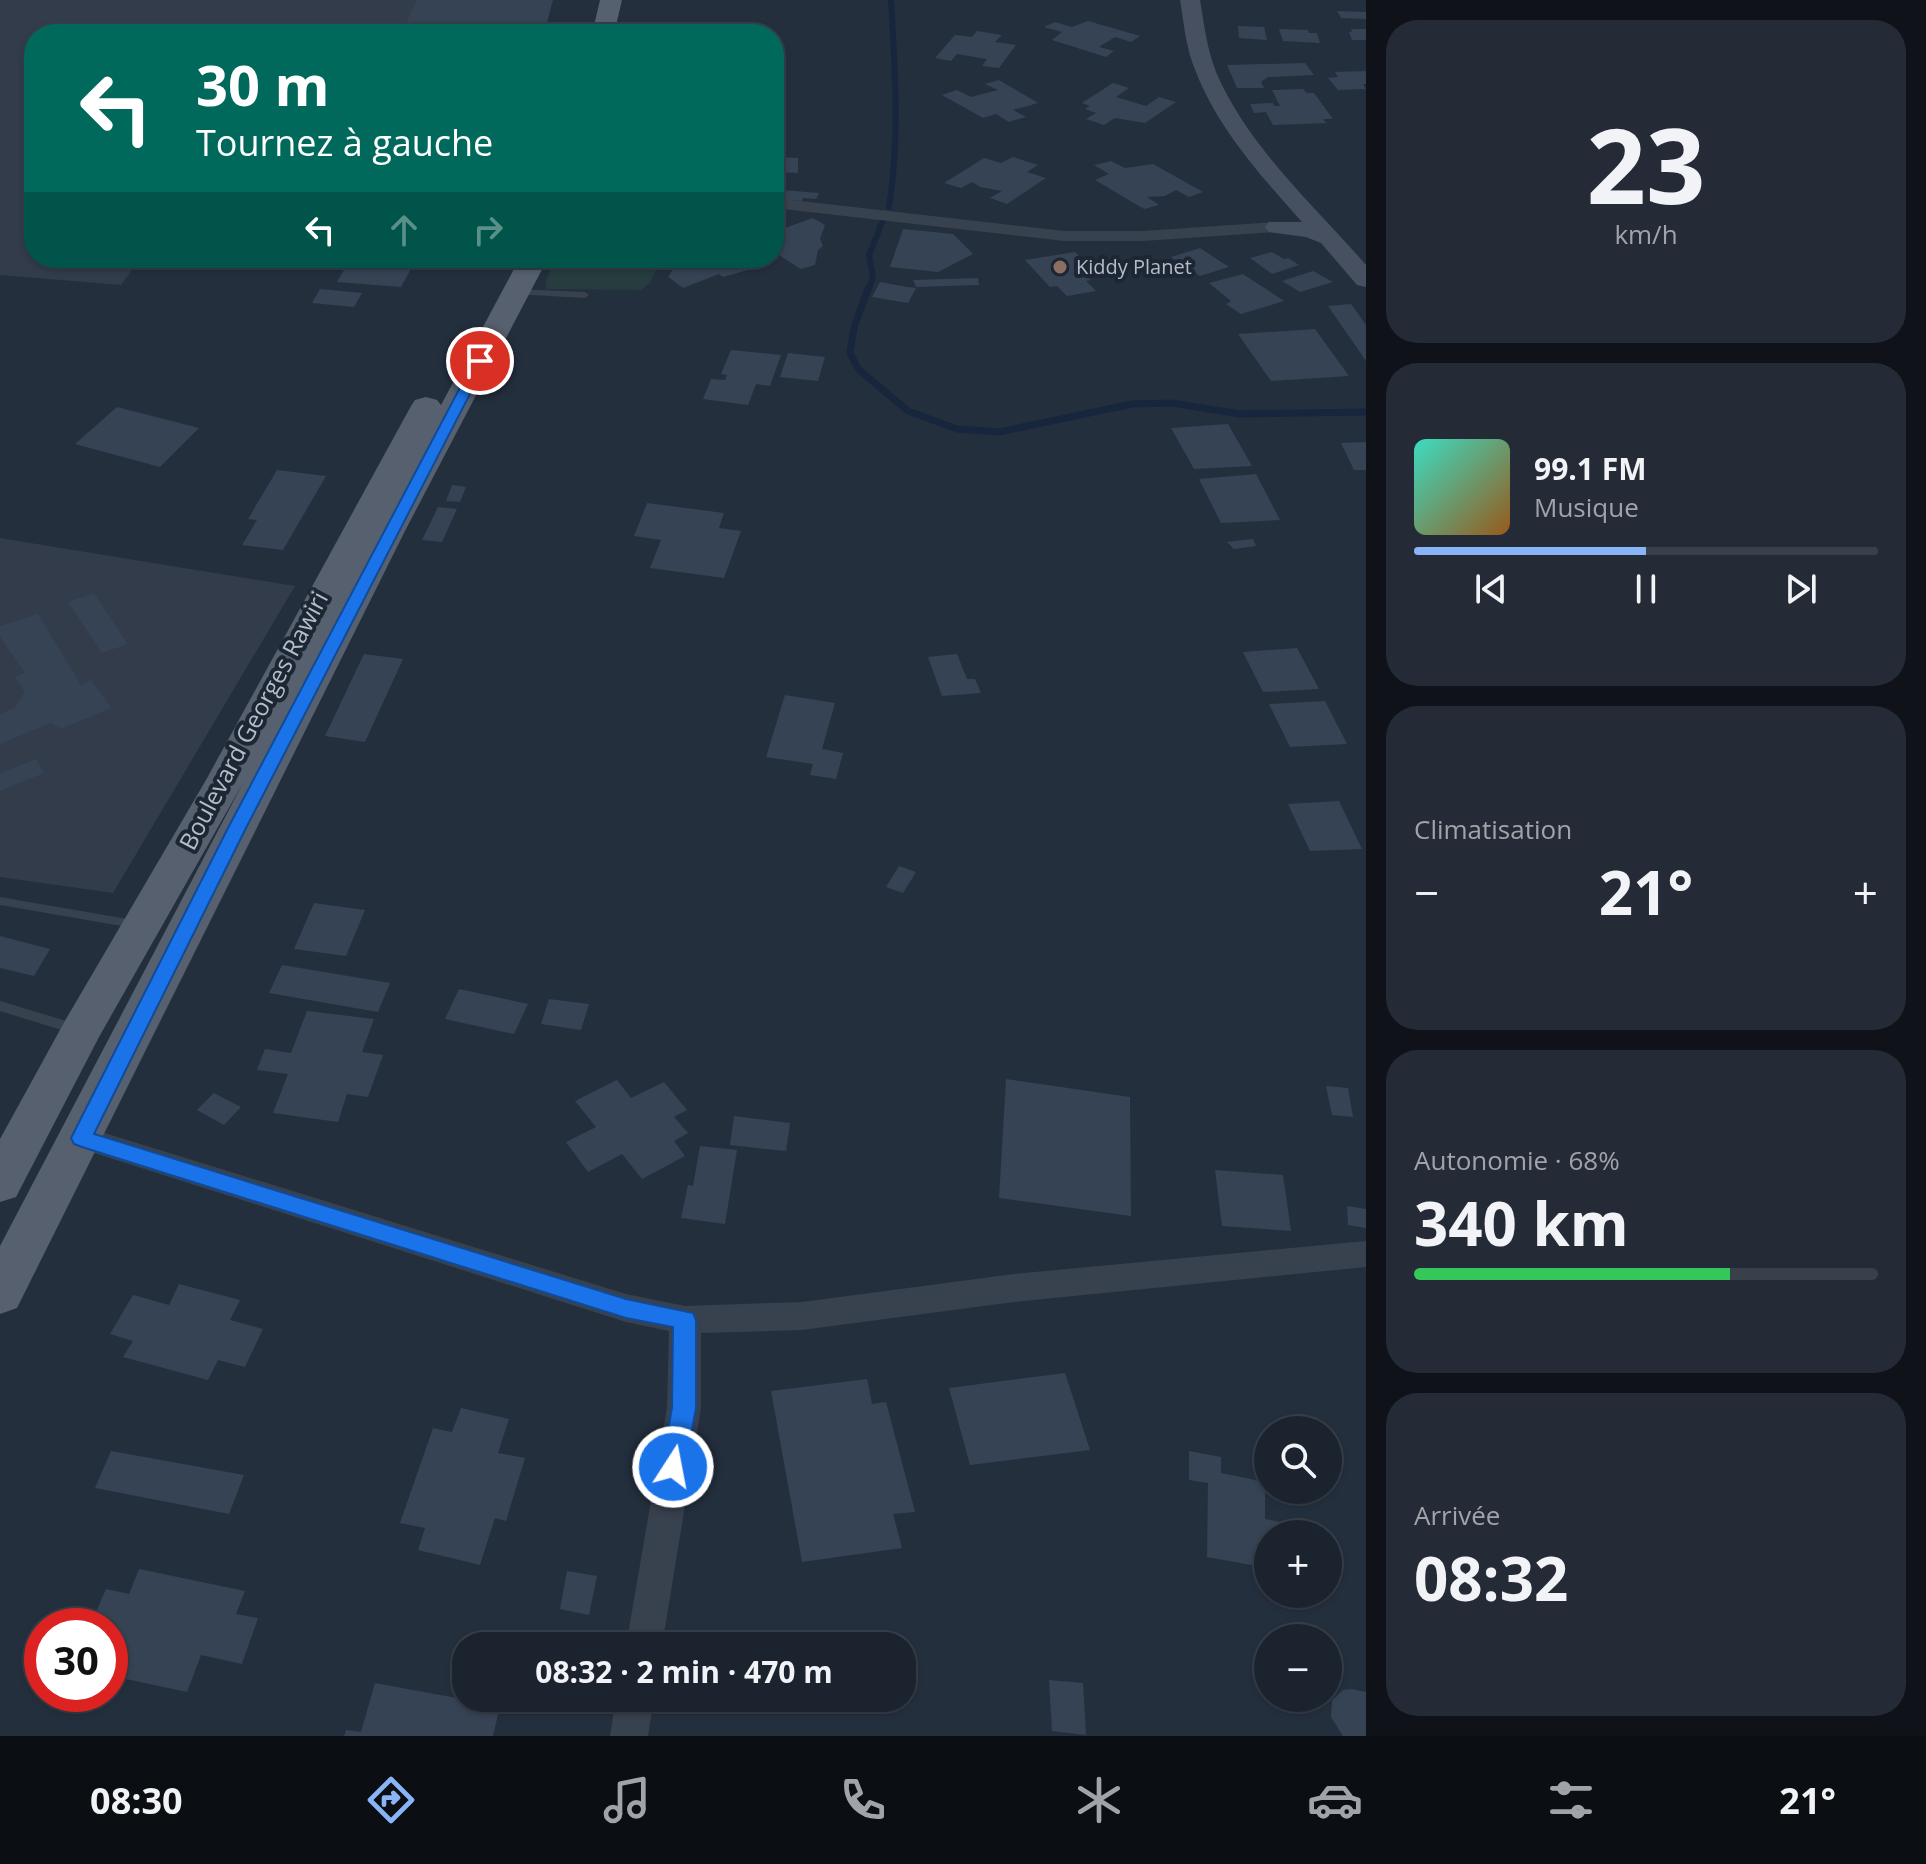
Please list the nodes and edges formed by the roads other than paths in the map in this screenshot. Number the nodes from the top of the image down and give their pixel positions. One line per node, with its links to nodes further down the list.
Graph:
1 (611, 0): 4 (main road)
2 (632, 0): 5 (main road)
3 (1190, 0): 7 (main road)
4 (605, 24)
5 (627, 24)
6 (784, 205): 8 (street)
7 (1307, 211): 8 (main road); 9 (main road)
8 (1277, 227): 9 (main road)
9 (1332, 239): 11 (main road)
10 (511, 275): 12 (lane); 14 (main road, Boulevard Georges Rawiri); 17 (main road, Boulevard Georges Rawiri)
11 (1366, 280)
12 (585, 295)
13 (0, 901): 14 (lane)
14 (143, 926): 16 (main road, Boulevard Georges Rawiri)
15 (0, 1006): 16 (lane)
16 (81, 1031): 18 (main road, Boulevard Georges Rawiri)
17 (82, 1138): 20 (main road, Boulevard Georges Rawiri); 21 (street)
18 (0, 1183)
19 (1366, 1254): 21 (street)
20 (0, 1293)
21 (685, 1320): 22 (street)
22 (646, 1632)
23 (633, 1712): 24 (street)
24 (629, 1736)

